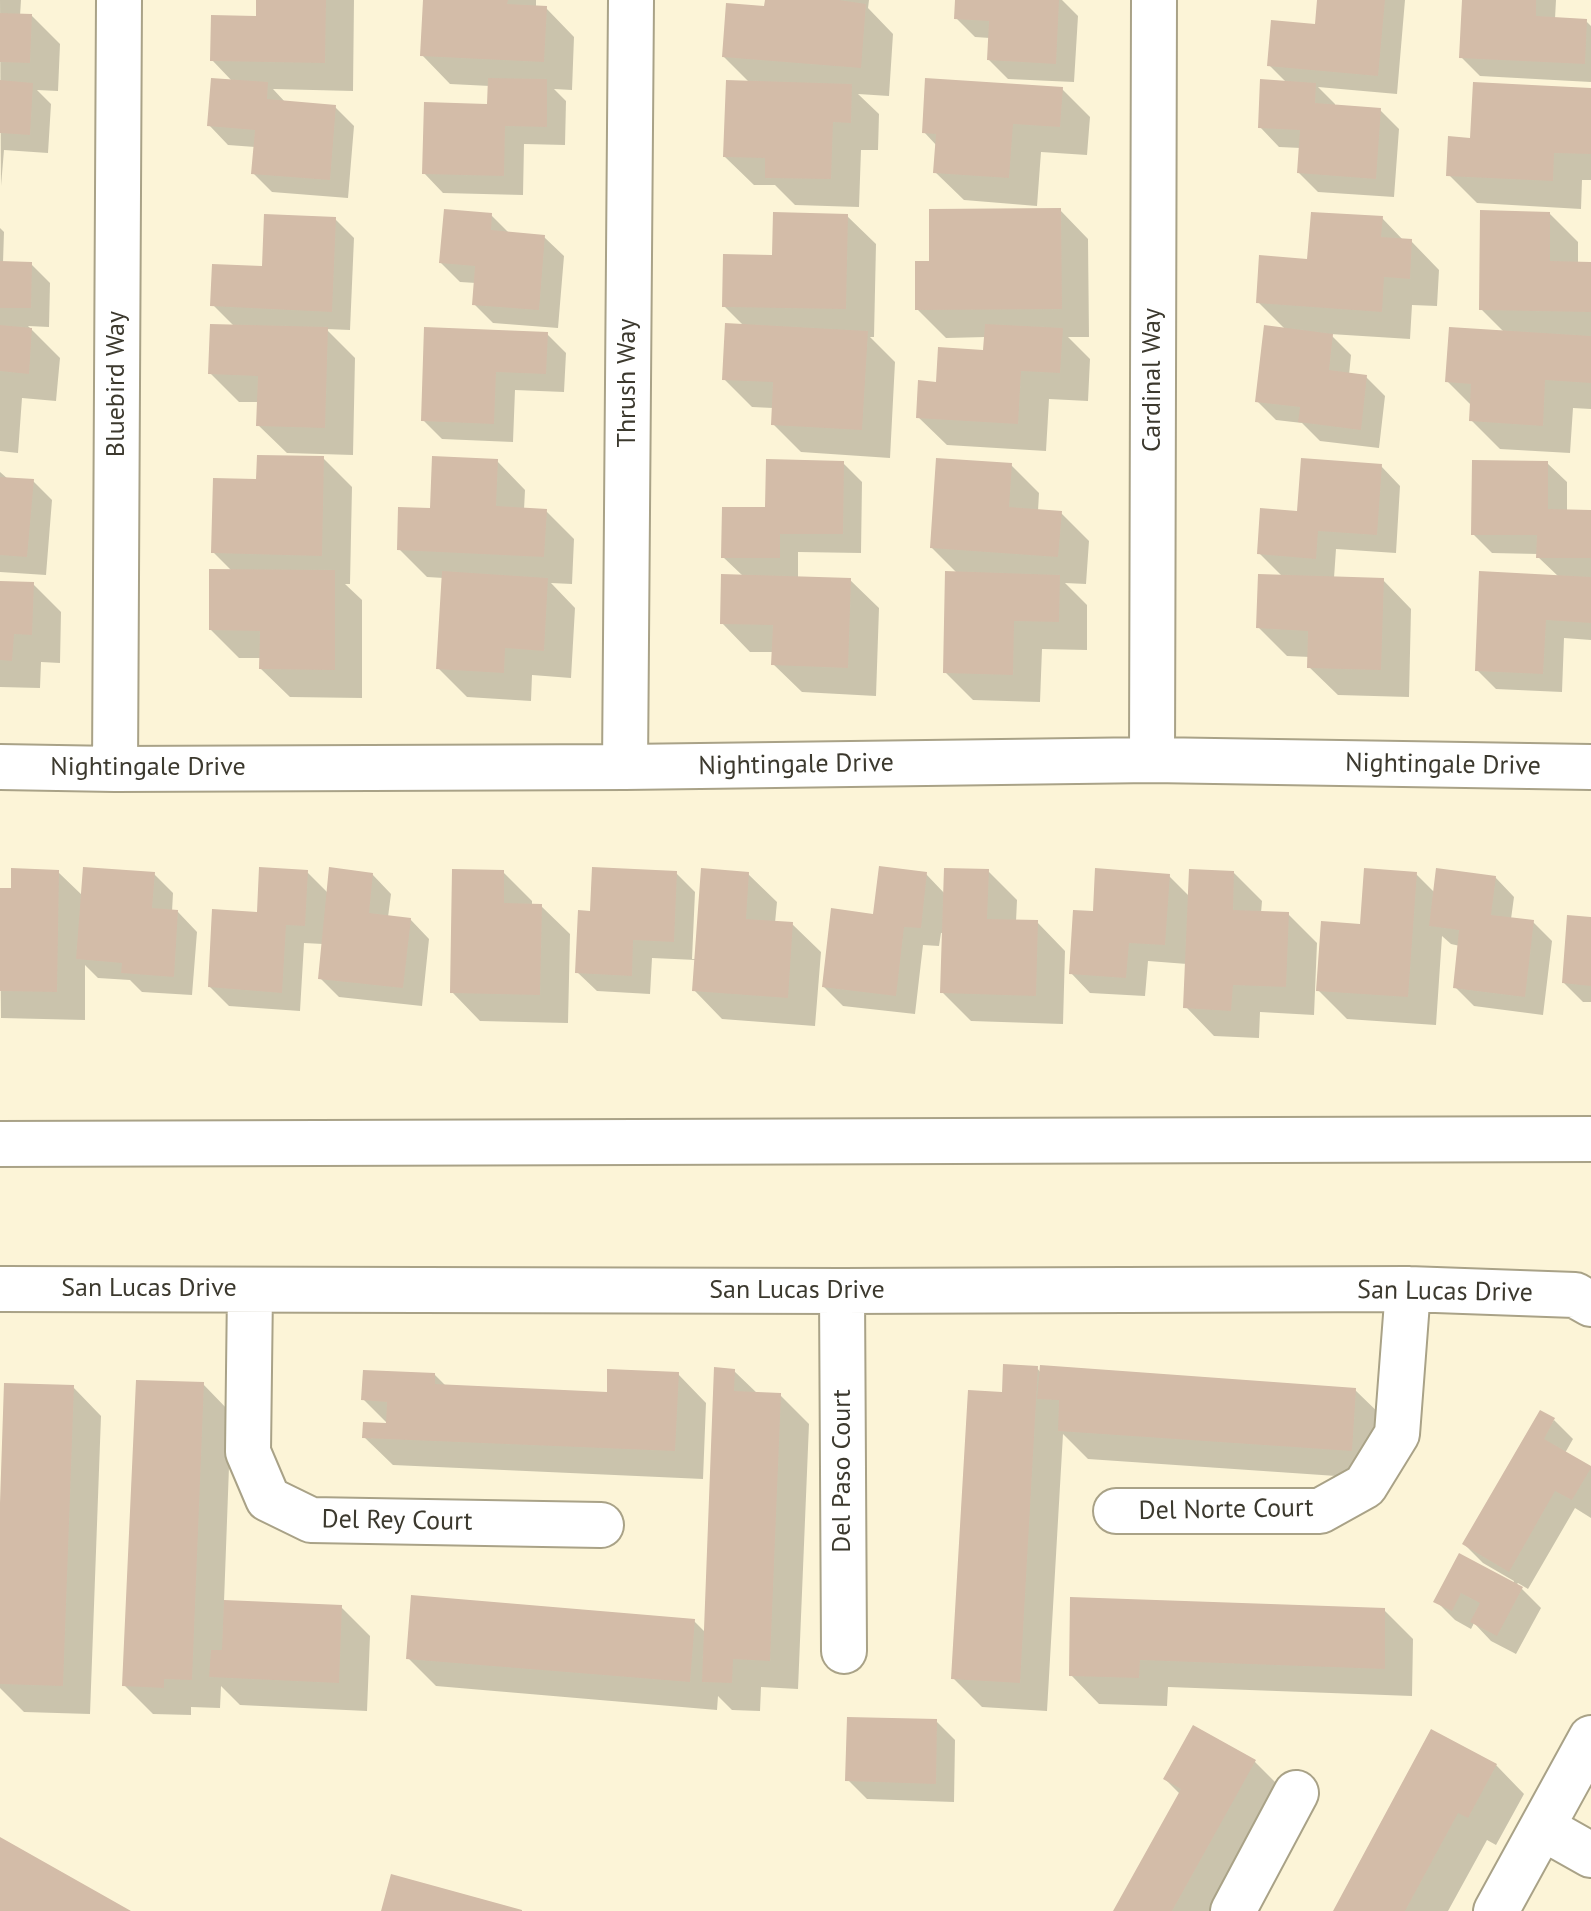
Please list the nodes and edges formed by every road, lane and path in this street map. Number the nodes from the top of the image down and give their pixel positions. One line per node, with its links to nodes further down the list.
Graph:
1 (119, 0): 8 (street, Bluebird Way)
2 (631, 0): 6 (street, Thrush Way)
3 (1154, 0): 4 (street, Cardinal Way)
4 (1152, 760): 6 (street, Nightingale Drive); 7 (street, Nightingale Drive)
5 (0, 767): 8 (street, Nightingale Drive)
6 (625, 767): 8 (street, Nightingale Drive)
7 (1591, 767)
8 (115, 769)
9 (1591, 1139): 10 (street)
10 (0, 1144)
11 (0, 1289): 13 (street, San Lucas Drive)
12 (1408, 1289): 14 (street, San Lucas Drive); 15 (street, San Lucas Drive); 16 (street, Del Norte Court)
13 (250, 1290): 14 (street, San Lucas Drive); 17 (street, Del Rey Court)
14 (842, 1291): 18 (street, Del Paso Court)
15 (1591, 1304)
16 (1116, 1511)
17 (601, 1525)
18 (844, 1651)
19 (1591, 1738): 21 (street)
20 (1296, 1793): 23 (street)
21 (1543, 1828): 22 (street); 24 (street)
22 (1591, 1855)
23 (1233, 1911)
24 (1496, 1911)

